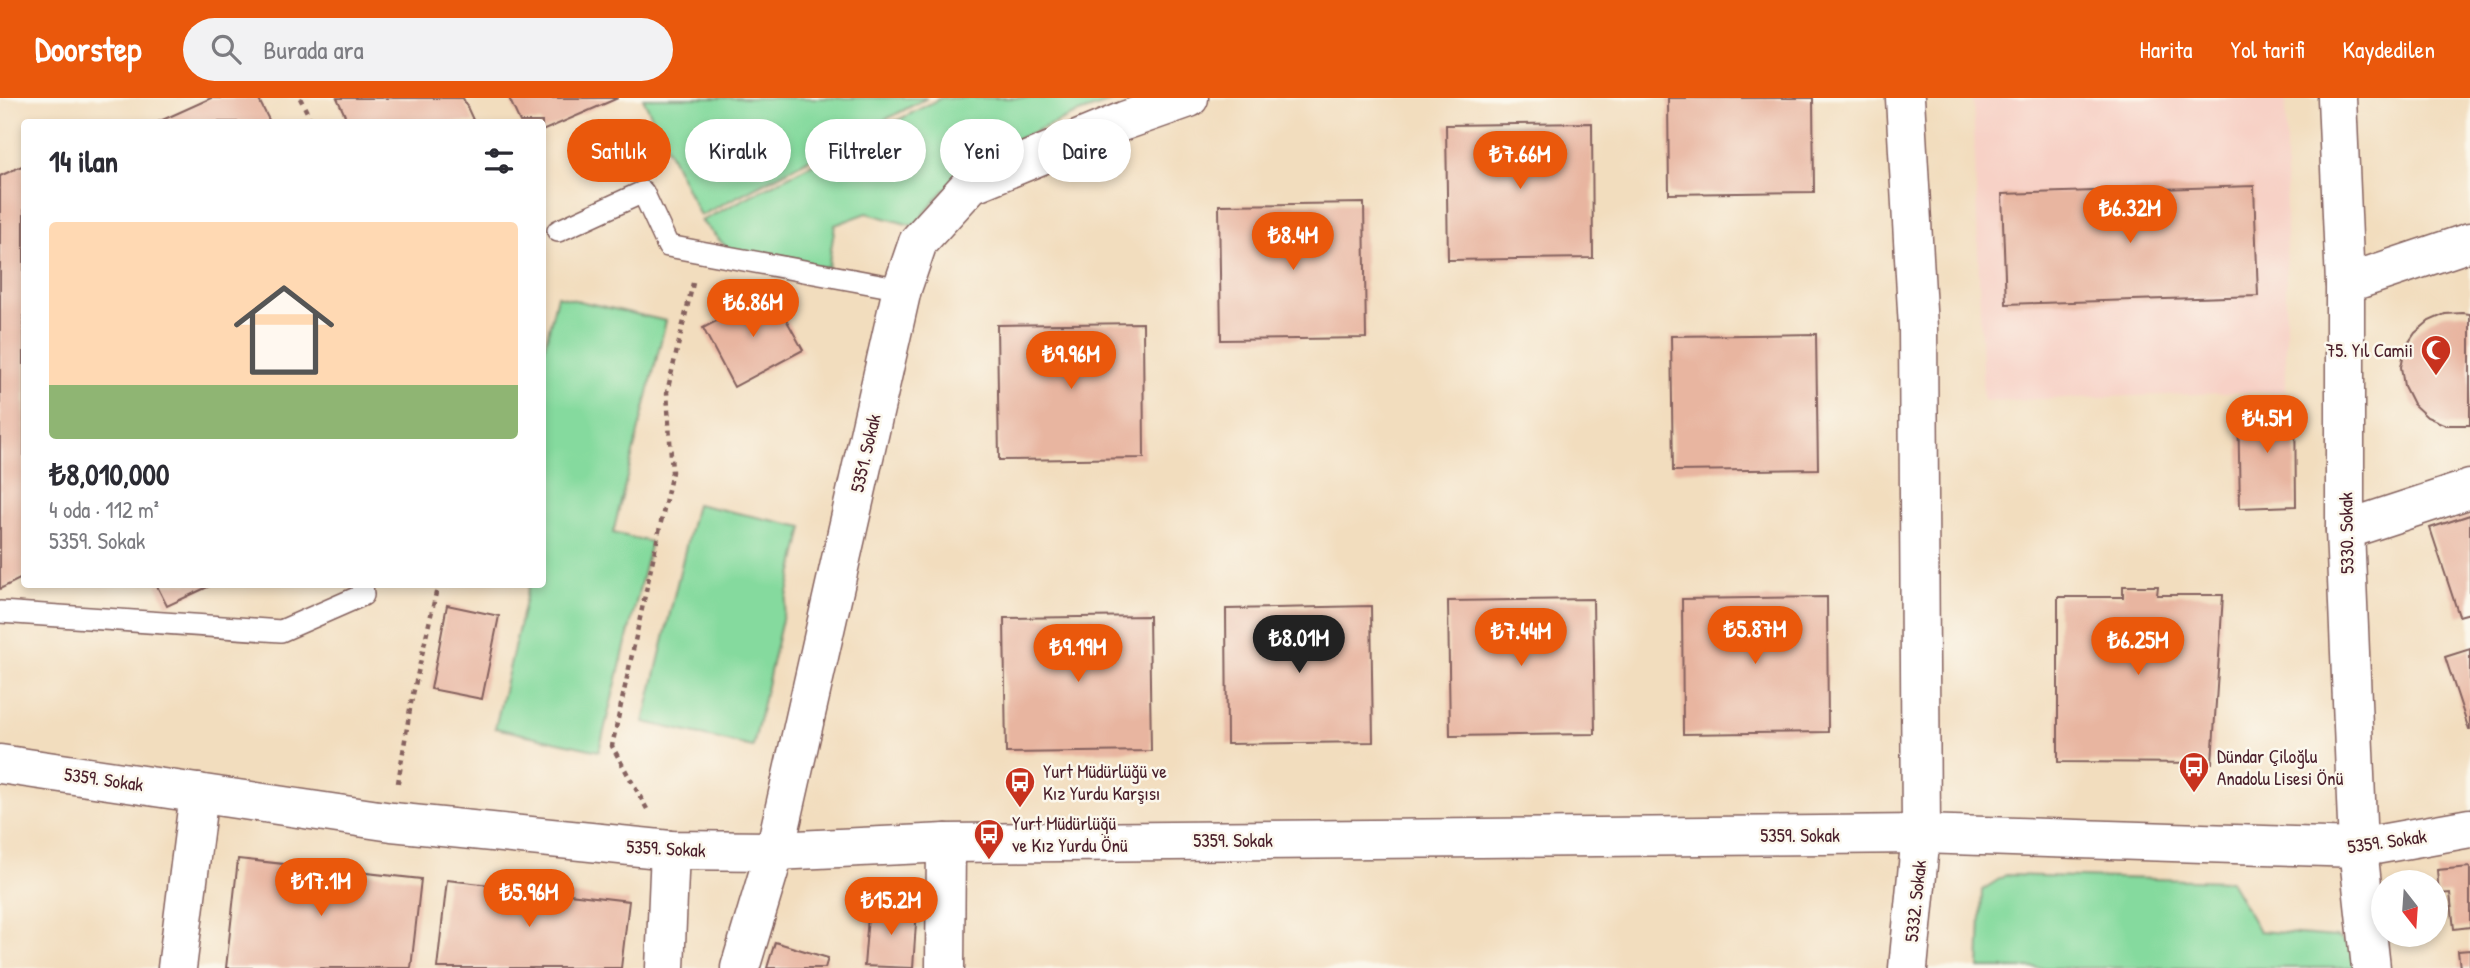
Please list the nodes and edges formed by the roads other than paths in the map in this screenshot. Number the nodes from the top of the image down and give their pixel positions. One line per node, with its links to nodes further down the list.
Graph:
1 (1189, 98): 7 (street, 5351. Sokak)
2 (1905, 98): 15 (street, 5332. Sokak)
3 (2337, 98): 6 (street, 5330. Sokak)
4 (558, 231): 7 (lane)
5 (2470, 242): 6 (street)
6 (2345, 284): 9 (street, 5330. Sokak)
7 (902, 289): 19 (street, 5351. Sokak)
8 (2470, 489): 9 (street)
9 (2345, 530): 17 (street, 5330. Sokak)
10 (362, 588): 11 (lane)
11 (0, 612)
12 (0, 764): 13 (street, 5359. Sokak)
13 (199, 793): 18 (street, 5359. Sokak); 20 (street)
14 (2470, 828): 17 (street, 5359. Sokak)
15 (1922, 834): 16 (street, 5359. Sokak); 17 (street, 5359. Sokak); 24 (street, 5332. Sokak)
16 (946, 843): 19 (street, 5359. Sokak); 23 (street)
17 (2358, 848): 25 (street, 5330. Sokak)
18 (670, 850): 19 (street, 5359. Sokak); 21 (street)
19 (775, 851): 22 (street, 5351. Sokak)
20 (177, 968)
21 (665, 968)
22 (740, 968)
23 (944, 968)
24 (1908, 968)
25 (2371, 968)

